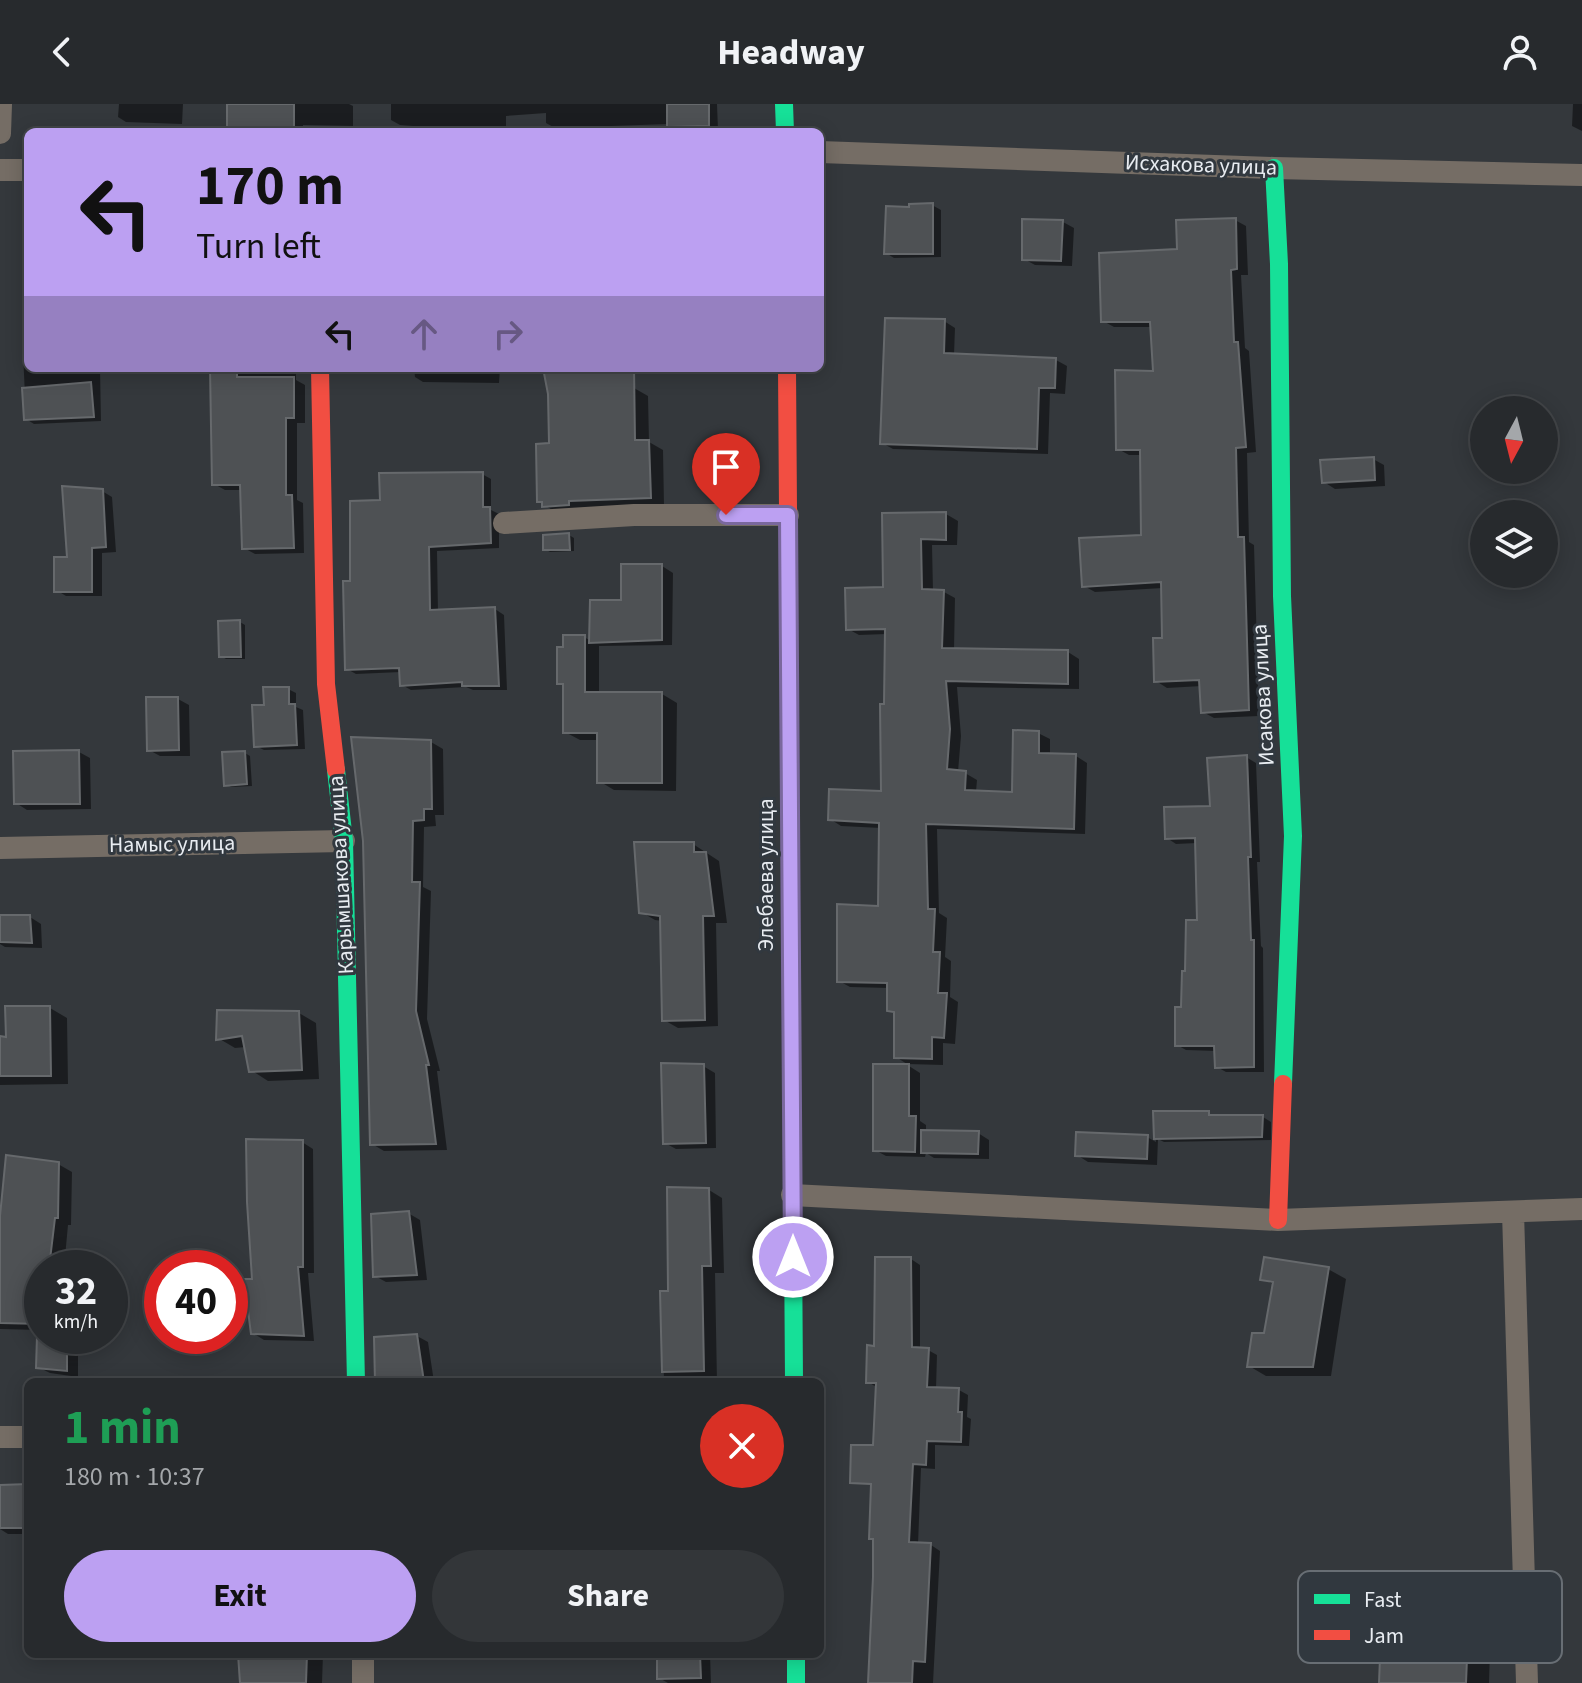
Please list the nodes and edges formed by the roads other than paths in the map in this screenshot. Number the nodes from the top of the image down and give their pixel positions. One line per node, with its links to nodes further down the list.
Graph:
1 (1, 104): 4 (street)
2 (784, 104): 3 (street)
3 (785, 128)
4 (0, 133)
5 (824, 152): 6 (street, Исхакова улица)
6 (1274, 168): 9 (street, Исхакова улица); 19 (street, Исакова улица)
7 (0, 170): 8 (street)
8 (24, 170)
9 (1582, 175)
10 (320, 372): 14 (street, Карымшакова улица)
11 (787, 372): 12 (street, Элебаева улица)
12 (788, 515): 13 (street); 16 (street, Элебаева улица)
13 (504, 523)
14 (344, 841): 15 (street, Намыс улица); 20 (street, Карымшакова улица)
15 (0, 848)
16 (792, 1195): 19 (street); 21 (street, Элебаева улица)
17 (1582, 1209): 18 (street)
18 (1513, 1212): 19 (street); 24 (street)
19 (1278, 1220)
20 (356, 1378)
21 (794, 1378)
22 (0, 1437): 23 (street)
23 (24, 1437)
24 (1524, 1571)
25 (363, 1658): 28 (street)
26 (796, 1658): 29 (street)
27 (1526, 1663): 30 (street)
28 (363, 1683)
29 (796, 1683)
30 (1527, 1683)

